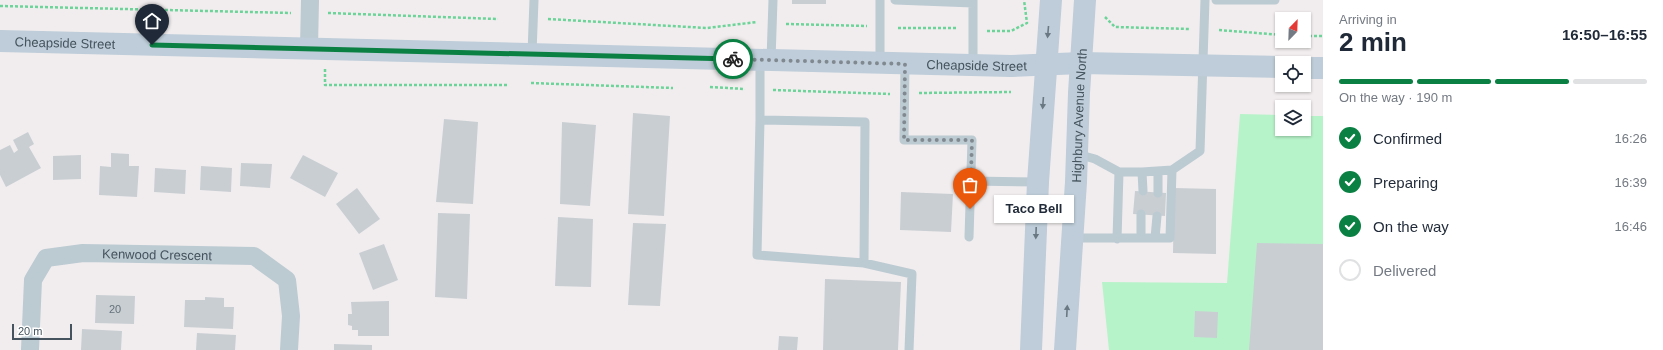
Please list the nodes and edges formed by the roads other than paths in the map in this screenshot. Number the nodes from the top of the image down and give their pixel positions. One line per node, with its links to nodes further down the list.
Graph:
1 (534, 0): 13 (lane)
2 (773, 0): 15 (lane)
3 (880, 0): 16 (lane)
4 (895, 0): 9 (lane)
5 (1051, 0): 19 (street, one-way to 19)
6 (1205, 0): 21 (lane)
7 (1216, 0): 8 (lane)
8 (1275, 0)
9 (972, 2): 20 (lane)
10 (316, 7): 14 (street)
11 (1093, 7): 17 (street, Highbury Avenue North)
12 (0, 41): 14 (street, Cheapside Street)
13 (532, 53): 14 (street, Cheapside Street); 15 (street, Cheapside Street)
14 (317, 55)
15 (765, 60): 16 (street, Cheapside Street); 25 (lane)
16 (880, 63): 18 (street, Cheapside Street)
17 (1081, 63): 19 (street, Cheapside Street); 21 (street, Cheapside Street); 26 (street, Highbury Avenue North)
18 (905, 64): 20 (street, Cheapside Street); 31 (lane)
19 (1046, 64): 20 (street, Cheapside Street); 32 (street, one-way to 32)
20 (974, 65)
21 (1204, 66): 22 (street, Cheapside Street); 27 (lane)
22 (1275, 67)
23 (1311, 68): 24 (street)
24 (1323, 68)
25 (760, 120): 42 (lane); 42 (lane)
26 (1077, 154): 29 (lane); 38 (street, Highbury Avenue North)
27 (1172, 170): 28 (lane); 40 (lane)
28 (1158, 171): 30 (lane); 34 (lane)
29 (1119, 172): 30 (lane); 41 (lane)
30 (1142, 172): 33 (lane)
31 (971, 181): 32 (lane); 37 (lane)
32 (1038, 182): 46 (street, one-way to 46)
33 (1143, 191)
34 (1158, 192)
35 (1141, 214): 39 (lane)
36 (1157, 216): 40 (lane)
37 (969, 237)
38 (1071, 238): 41 (lane); 47 (street, Highbury Avenue North, one-way to 38)
39 (1141, 238): 40 (lane); 41 (lane)
40 (1155, 238)
41 (1117, 239)
42 (864, 263): 45 (lane)
43 (30, 350): 44 (street, Kenwood Crescent)
44 (289, 350)
45 (909, 350)
46 (1031, 350)
47 (1064, 350)

